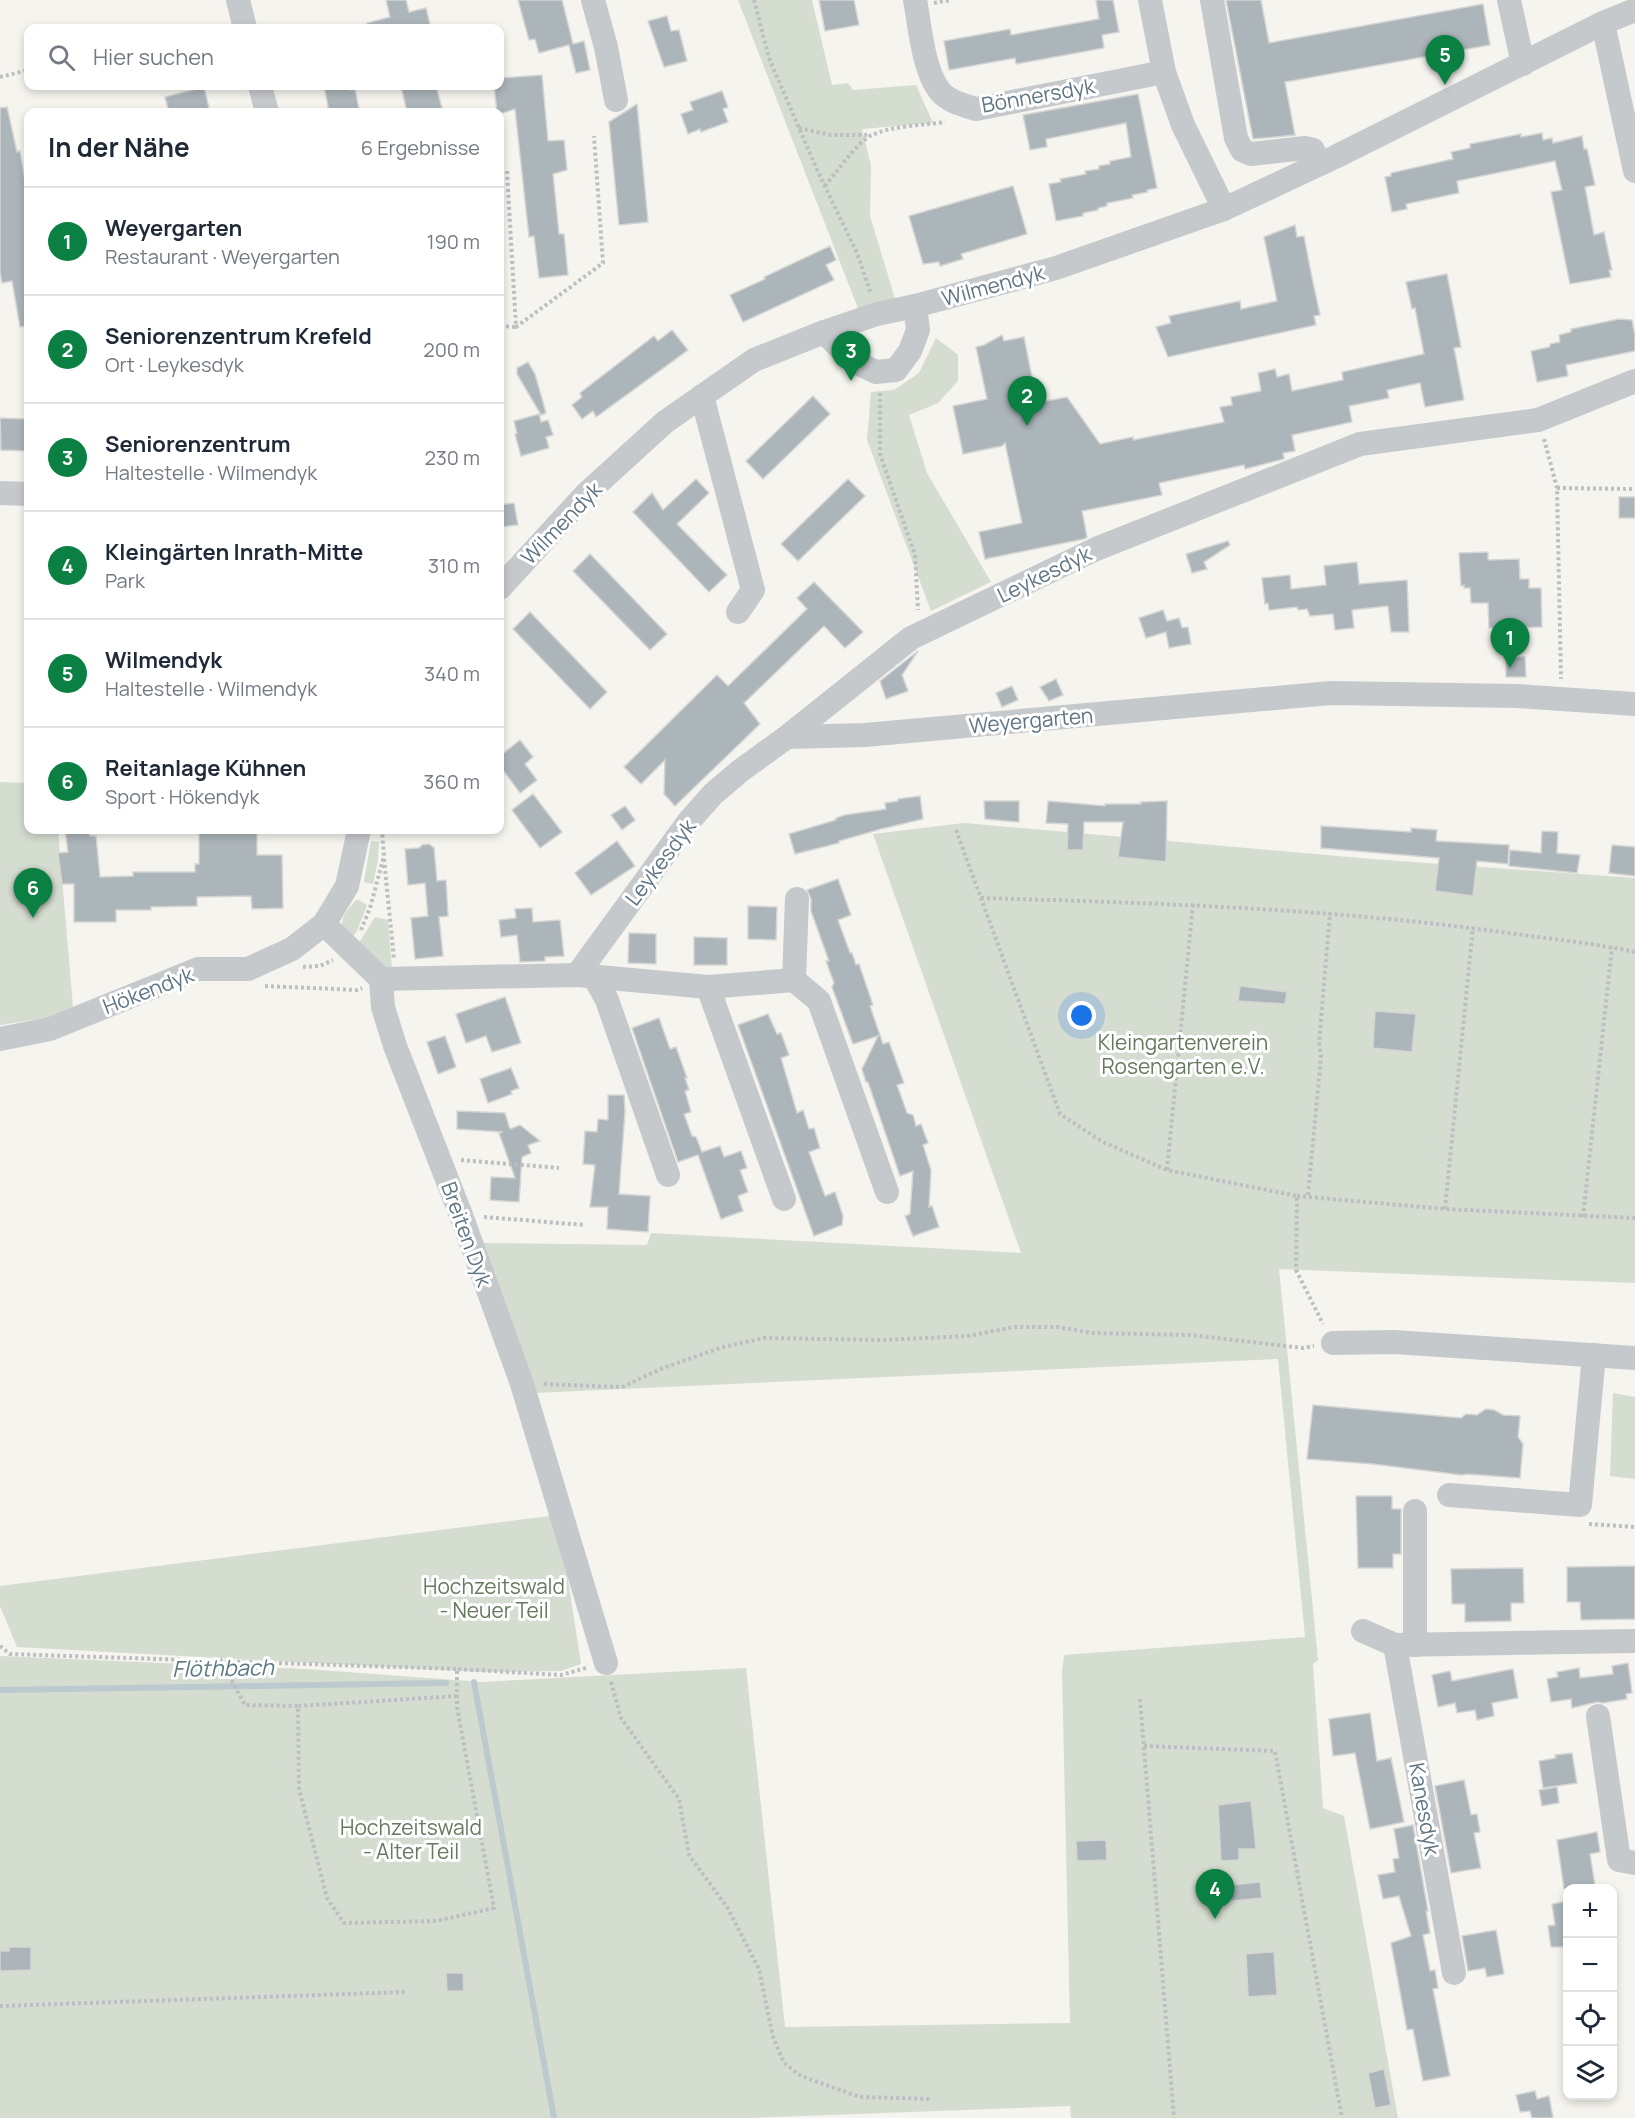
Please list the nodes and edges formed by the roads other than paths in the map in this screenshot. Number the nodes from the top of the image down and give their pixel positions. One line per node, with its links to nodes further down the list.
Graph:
1 (238, 0): 9 (street)
2 (593, 0): 13 (street)
3 (915, 0): 11 (street, Bönnersdyk)
4 (1150, 0): 11 (street)
5 (1212, 0): 15 (street)
6 (1509, 0): 10 (street)
7 (1635, 10): 8 (street, Wilmendyk)
8 (1603, 23): 10 (street, Wilmendyk); 16 (street)
9 (244, 24)
10 (1523, 64): 15 (street, Wilmendyk)
11 (1164, 72): 17 (street)
12 (261, 90): 14 (street)
13 (616, 99)
14 (266, 108)
15 (1320, 164): 17 (street, Wilmendyk)
16 (1635, 171)
17 (1224, 209): 18 (street, Wilmendyk)
18 (915, 306): 19 (street, Wilmendyk); 19 (street)
19 (824, 332): 21 (street, Wilmendyk)
20 (1635, 381): 27 (street, Leykesdyk)
21 (702, 396): 24 (street, Wilmendyk); 25 (street)
22 (0, 493): 23 (street)
23 (24, 494)
24 (504, 584)
25 (738, 612)
26 (1635, 704): 27 (street, Weyergarten)
27 (787, 738): 31 (street, Leykesdyk)
28 (358, 834): 30 (street)
29 (797, 899): 33 (street)
30 (324, 924): 32 (street); 35 (street, Hökendyk)
31 (586, 976): 32 (street); 34 (street); 36 (street)
32 (389, 979): 47 (street, Breiten Dyk)
33 (794, 980): 34 (street); 37 (street)
34 (708, 987): 38 (street)
35 (0, 1039)
36 (668, 1175)
37 (887, 1192)
38 (784, 1199)
39 (1333, 1343): 40 (street)
40 (1594, 1355): 41 (street); 42 (street)
41 (1635, 1358)
42 (1449, 1495)
43 (1415, 1511): 46 (street, Kanesdyk)
44 (1363, 1632): 46 (street)
45 (1635, 1641): 46 (street)
46 (1405, 1645): 50 (street, Kanesdyk)
47 (606, 1663)
48 (1598, 1716): 49 (street)
49 (1635, 1863)
50 (1454, 1973)

